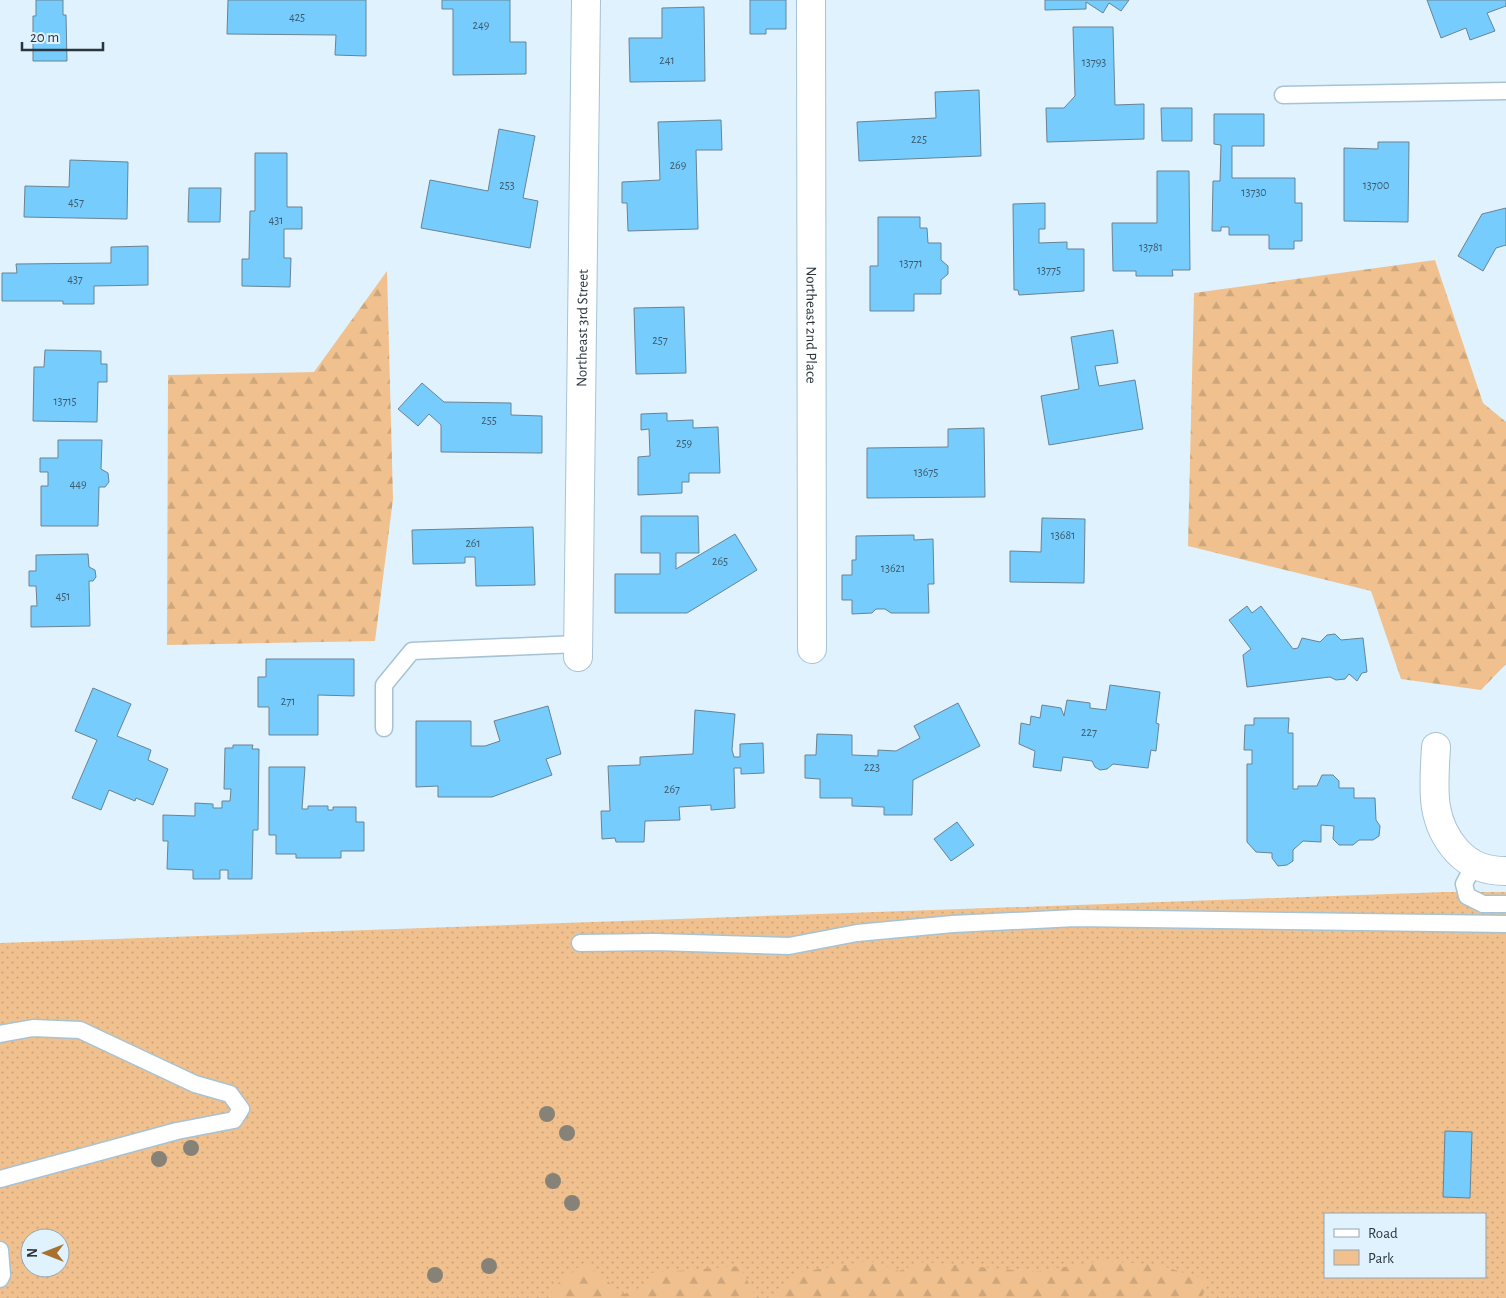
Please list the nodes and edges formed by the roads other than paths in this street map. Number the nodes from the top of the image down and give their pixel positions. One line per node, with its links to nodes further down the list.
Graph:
1 (586, 0): 6 (street, Northeast 3rd Street)
2 (810, 0): 5 (street, Northeast 2nd Place)
3 (1506, 91): 4 (lane)
4 (1283, 95)
5 (812, 649)
6 (578, 651): 7 (lane)
7 (384, 728)
8 (1436, 747): 9 (street)
9 (1474, 865): 10 (street); 11 (lane)
10 (1506, 871)
11 (1506, 904)
12 (1506, 924): 13 (lane)
13 (580, 943)
14 (0, 1034): 15 (lane)
15 (0, 1179)
16 (0, 1250): 17 (lane)
17 (0, 1279)

